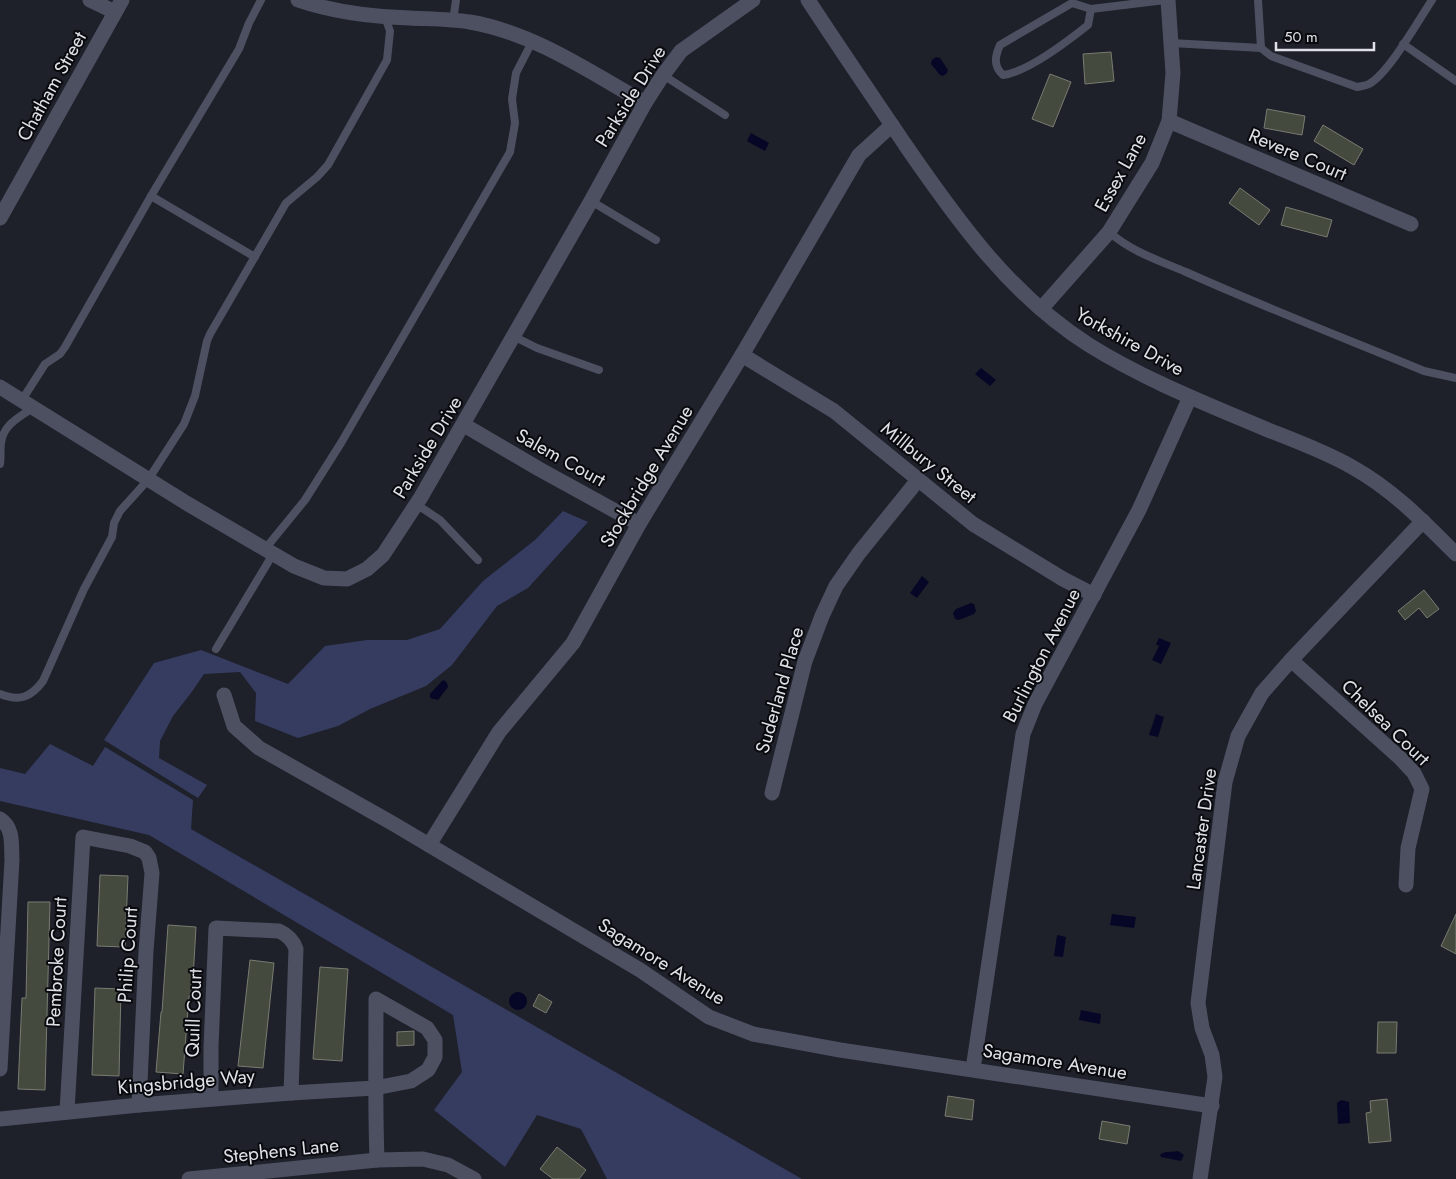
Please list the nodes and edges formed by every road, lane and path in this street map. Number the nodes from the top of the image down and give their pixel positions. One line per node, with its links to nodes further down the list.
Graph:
1 (90, 0): 10 (street)
2 (261, 0): 24 (lane)
3 (298, 0): 12 (street)
4 (456, 0): 13 (lane)
5 (753, 0): 18 (street, Parkside Drive)
6 (808, 0): 23 (street, Yorkshire Drive)
7 (1167, 0): 11 (lane); 15 (street, Essex Lane)
8 (1258, 0): 17 (lane)
9 (1432, 0): 16 (lane)
10 (118, 6): 26 (street, Chatham Street)
11 (1091, 9): 11 (lane)
12 (385, 17): 13 (street); 30 (lane)
13 (453, 21): 14 (street)
14 (532, 42): 20 (street); 46 (lane)
15 (1171, 43): 17 (lane); 22 (street, Essex Lane)
16 (1403, 44): 17 (lane); 19 (lane)
17 (1261, 48)
18 (663, 75): 20 (street, Parkside Drive); 21 (lane)
19 (1456, 80)
20 (645, 103): 25 (street, Parkside Drive)
21 (725, 115)
22 (1169, 121): 27 (street, Revere Court); 28 (street, Essex Lane)
23 (892, 125): 31 (street, Yorkshire Drive); 33 (street, Stockbridge Avenue)
24 (151, 196): 30 (lane); 38 (lane)
25 (591, 201): 29 (lane); 32 (street, Parkside Drive)
26 (0, 218)
27 (1411, 224)
28 (1109, 232): 31 (street, Essex Lane); 35 (lane)
29 (656, 240)
30 (255, 257): 41 (lane)
31 (1041, 309): 37 (street, Yorkshire Drive)
32 (513, 336): 34 (lane); 39 (street, Parkside Drive)
33 (742, 355): 42 (street, Millbury Street); 45 (street, Stockbridge Avenue)
34 (599, 370)
35 (1456, 378)
36 (0, 387): 38 (street, Parkside Drive)
37 (1190, 397): 44 (street, Yorkshire Drive); 49 (street, Burlington Avenue)
38 (28, 404): 40 (lane); 41 (street, Parkside Drive)
39 (464, 425): 43 (street, Parkside Drive); 45 (street, Salem Court)
40 (0, 464)
41 (148, 480): 46 (street, Parkside Drive); 52 (lane)
42 (918, 480): 49 (street, Millbury Street); 54 (street, Suderland Place)
43 (416, 504): 46 (street, Parkside Drive); 48 (lane)
44 (1422, 521): 47 (street, Yorkshire Drive); 51 (street, Lancaster Drive)
45 (639, 524): 57 (street, Stockbridge Avenue)
46 (269, 551): 50 (lane)
47 (1456, 554)
48 (478, 560)
49 (1094, 595): 60 (street, Burlington Avenue)
50 (216, 649)
51 (1291, 660): 58 (street, Chelsea Court); 65 (street, Lancaster Drive)
52 (0, 694)
53 (224, 695): 57 (street, Sagamore Avenue)
54 (772, 793)
55 (0, 819): 59 (street)
56 (104, 841): 64 (street, Philip Court); 66 (street, Pembroke Court)
57 (429, 845): 60 (street, Sagamore Avenue)
58 (1406, 885)
59 (0, 1069)
60 (973, 1069): 65 (street, Sagamore Avenue)
61 (375, 1088): 61 (street, Kingsbridge Way); 62 (street, Kingsbridge Way); 68 (street)
62 (291, 1093): 63 (street, Kingsbridge Way); 63 (street, Quill Court)
63 (211, 1100): 64 (street, Kingsbridge Way)
64 (139, 1105): 66 (street, Kingsbridge Way)
65 (1212, 1106): 71 (street, Lancaster Drive)
66 (67, 1111): 67 (street, Kingsbridge Way)
67 (0, 1119)
68 (377, 1160): 69 (street, Stephens Lane); 70 (street, Stephens Lane)
69 (189, 1179)
70 (474, 1179)
71 (1200, 1179)

